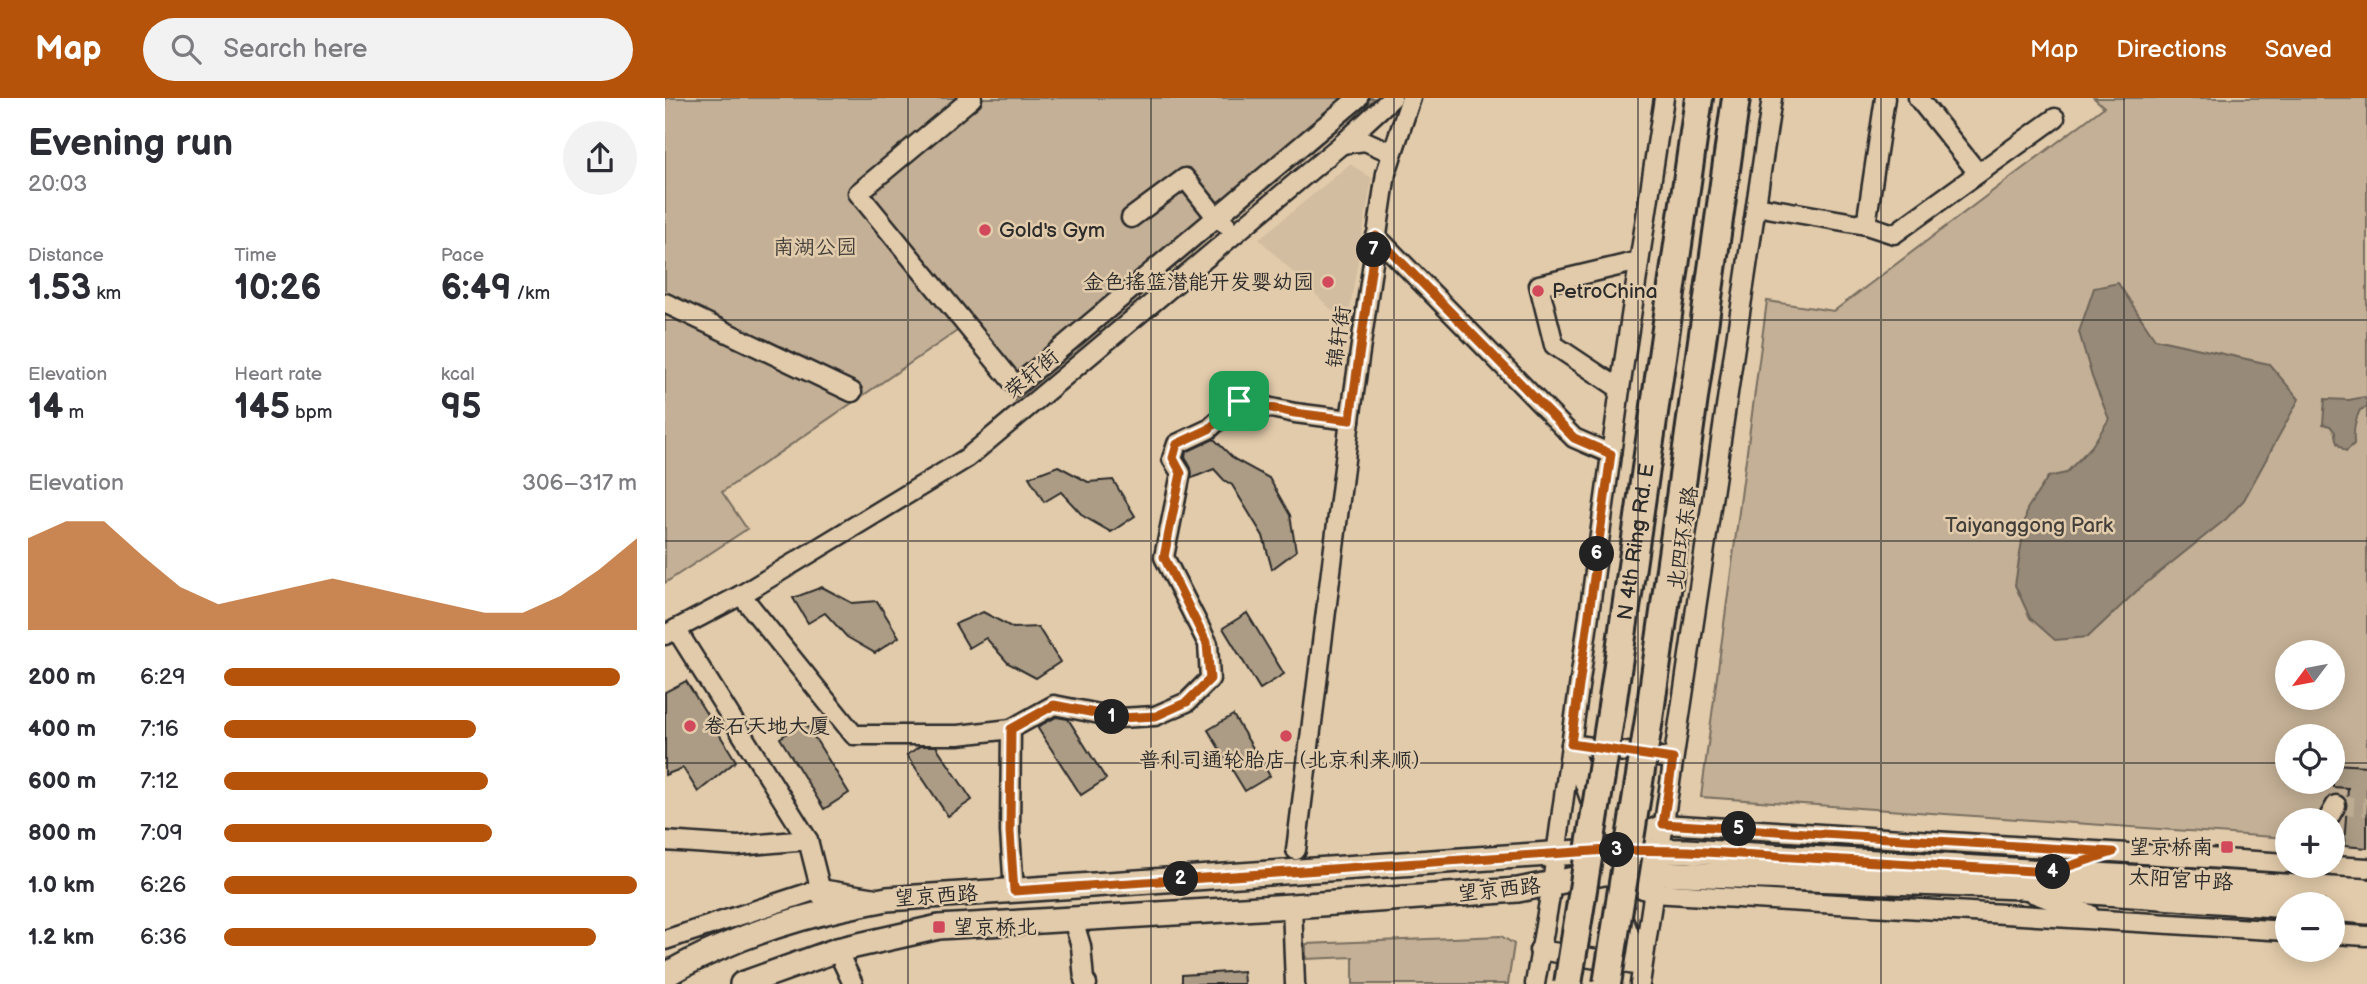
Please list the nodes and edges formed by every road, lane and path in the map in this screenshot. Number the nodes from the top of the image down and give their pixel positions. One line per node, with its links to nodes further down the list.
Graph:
1 (972, 98): 17 (street)
2 (1359, 98): 17 (street)
3 (1392, 98): 12 (street, 荣轩街)
4 (1411, 98): 13 (street, 锦轩街)
5 (1664, 98): 21 (street)
6 (1699, 98): 72 (highway, N 4th Ring Rd. E, bridge)
7 (1736, 98): 73 (highway, N 4th Ring Rd. E, bridge)
8 (1772, 98): 15 (street, 北四环东路)
9 (1885, 98): 18 (street)
10 (1918, 98): 14 (street)
11 (2055, 118): 14 (street)
12 (1342, 144): 13 (street); 19 (street, 荣轩街)
13 (1392, 153): 20 (street, 锦轩街)
14 (1978, 173): 18 (street)
15 (1756, 206): 18 (street); 31 (street, 北四环东路)
16 (1131, 218): 17 (street)
17 (1217, 218): 19 (street)
18 (1866, 225)
19 (1237, 232): 27 (street, 荣轩街)
20 (1376, 236): 25 (street, 锦轩街); 26 (street)
21 (1639, 261): 23 (street); 23 (street)
22 (665, 303): 24 (street)
23 (1620, 389): 26 (street)
24 (852, 392)
25 (1350, 420): 29 (street); 37 (street, 锦轩街)
26 (1611, 454): 30 (street)
27 (741, 595): 28 (street, 荣轩街); 29 (street)
28 (671, 632): 35 (street)
29 (1011, 729): 50 (street)
30 (1571, 744): 31 (street); 38 (street); 41 (street)
31 (1673, 759): 34 (street, 北四环东路)
32 (2336, 805): 33 (street)
33 (2334, 808)
34 (1663, 824): 38 (street, 太阳宫中路); 39 (street, 北四环东路); 40 (street, 太阳宫中路)
35 (808, 840): 36 (street); 52 (street)
36 (665, 841)
37 (1296, 850)
38 (1608, 850): 39 (main road, 太阳宫中路); 41 (main road, 望京西路); 46 (street)
39 (1659, 850): 45 (main road, 太阳宫中路); 47 (street, 北四环东路)
40 (2113, 852): 42 (street, 太阳宫中路); 45 (street)
41 (1556, 854): 48 (street); 50 (main road, 望京西路)
42 (2275, 862)
43 (2345, 867): 44 (street)
44 (2367, 868)
45 (2051, 872): 51 (main road, 太阳宫中路)
46 (1604, 873): 47 (main road, 太阳宫中路); 48 (main road, 望京西路); 66 (street)
47 (1654, 883): 49 (main road, 太阳宫中路); 58 (street); 66 (street, 北四环东路)
48 (1552, 884): 54 (main road, 望京西路); 64 (street)
49 (2020, 887): 53 (main road, 太阳宫中路); 58 (street)
50 (1014, 891): 52 (main road, 望京西路)
51 (2367, 891)
52 (823, 900): 62 (street); 65 (main road, 望京西路)
53 (2275, 905)
54 (1292, 906): 57 (main road, 望京西路); 70 (street)
55 (2345, 910): 56 (main road)
56 (2367, 912)
57 (1073, 920): 63 (main road, 望京西路); 69 (street)
58 (2104, 920): 59 (street)
59 (2275, 930)
60 (2345, 935): 61 (street)
61 (2367, 936)
62 (666, 939): 65 (street)
63 (837, 950): 67 (main road, 望京西路); 68 (street)
64 (1539, 950): 66 (street); 71 (street)
65 (671, 974)
66 (1641, 975)
67 (742, 984)
68 (853, 984)
69 (1087, 984)
70 (1295, 984)
71 (1535, 984)
72 (1568, 984)
73 (1607, 984)

